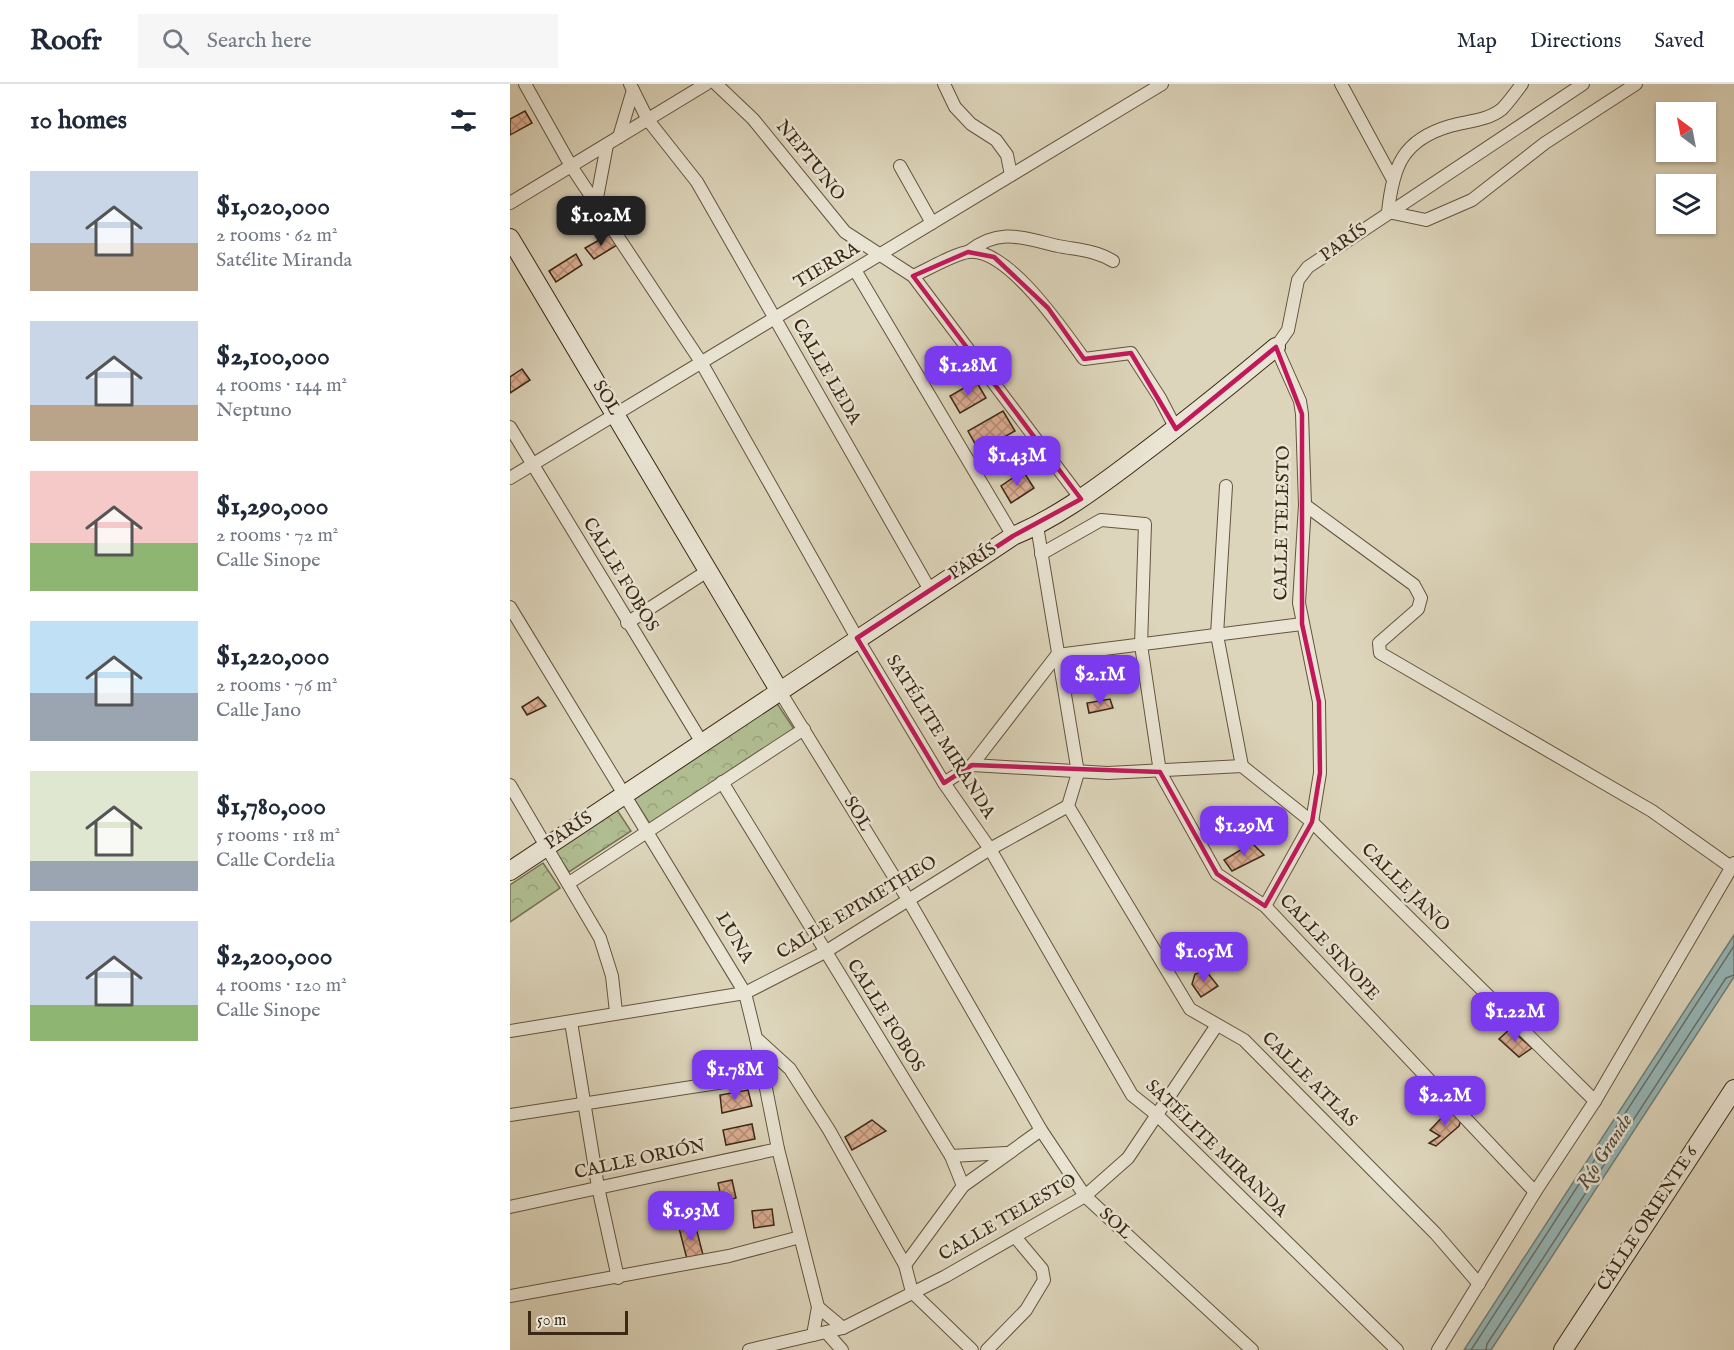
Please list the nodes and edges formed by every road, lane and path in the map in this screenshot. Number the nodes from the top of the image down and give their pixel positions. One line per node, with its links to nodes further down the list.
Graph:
1 (525, 84): 14 (street, SATÉLITE MIRANDA)
2 (706, 84): 11 (street)
3 (716, 84): 24 (street, NEPTUNO)
4 (944, 84): 16 (street)
5 (1162, 84): 16 (street, TIERRA)
6 (1341, 84): 17 (street)
7 (1522, 84): 17 (street)
8 (1583, 84): 20 (street, PARÍS)
9 (1636, 84): 20 (street)
10 (631, 87): 11 (street, CALLE LEDA); 12 (street)
11 (648, 120): 12 (street); 28 (street, CALLE LEDA)
12 (619, 137): 13 (street)
13 (607, 145): 14 (street); 19 (street)
14 (571, 166): 18 (street); 19 (street, SATÉLITE MIRANDA)
15 (900, 166): 21 (street)
16 (1011, 175): 21 (street, TIERRA)
17 (1392, 178): 20 (street)
18 (510, 203)
19 (596, 203): 30 (street, SATÉLITE MIRANDA)
20 (1388, 212): 29 (street, PARÍS)
21 (932, 223): 24 (street, TIERRA)
22 (510, 238): 31 (street, SOL)
23 (968, 252): 25 (street); 27 (street); 33 (street)
24 (881, 254): 26 (street, TIERRA); 27 (street, NEPTUNO)
25 (1113, 261)
26 (855, 270): 28 (street, TIERRA); 40 (street)
27 (913, 276): 37 (street, NEPTUNO)
28 (775, 318): 30 (street, TIERRA); 43 (street, CALLE LEDA)
29 (1276, 347): 33 (street, PARÍS); 38 (street, CALLE TELESTO)
30 (701, 362): 31 (street, TIERRA); 48 (street, SATÉLITE MIRANDA)
31 (615, 414): 34 (street, TIERRA); 42 (street, SOL)
32 (510, 427): 34 (street, CALLE FOBOS)
33 (1176, 429): 37 (street, PARÍS)
34 (532, 465): 35 (street, TIERRA); 45 (street, CALLE FOBOS)
35 (510, 478)
36 (1226, 486): 47 (street)
37 (1081, 499): 39 (street, PARÍS)
38 (1305, 504): 46 (street, CALLE TELESTO); 67 (street)
39 (1037, 526): 40 (street, PARÍS); 41 (street)
40 (1013, 536): 43 (street, PARÍS)
41 (1041, 554): 49 (street, CALLE SINOPE); 50 (street)
42 (709, 570): 45 (street); 51 (street, SOL)
43 (930, 590): 48 (street, PARÍS)
44 (510, 607): 61 (street, LUNA)
45 (627, 622): 53 (street, CALLE FOBOS)
46 (1302, 624): 47 (street); 63 (street, CALLE TELESTO)
47 (1216, 635): 49 (street); 55 (street)
48 (857, 638): 51 (street, PARÍS); 59 (street, SATÉLITE MIRANDA)
49 (1141, 645): 50 (street); 56 (street, CALLE SINOPE)
50 (1057, 656): 54 (street); 57 (street)
51 (779, 690): 52 (street, SOL); 53 (street, PARÍS)
52 (804, 729): 58 (street); 70 (street, SOL)
53 (701, 741): 61 (street, PARÍS)
54 (972, 765): 57 (street); 59 (street)
55 (1242, 766): 56 (street); 63 (street, CALLE JANO)
56 (1160, 772): 57 (street); 71 (street, CALLE SINOPE)
57 (1078, 773): 62 (street)
58 (722, 783): 64 (street); 72 (street, CALLE FOBOS)
59 (944, 783): 66 (street, SATÉLITE MIRANDA)
60 (510, 785): 65 (street)
61 (626, 793): 64 (street, LUNA); 65 (street, PARÍS)
62 (1068, 806): 66 (street, CALLE EPIMETHEO); 76 (street, CALLE ATLAS)
63 (1312, 822): 71 (street, CALLE TELESTO); 81 (street, CALLE JANO)
64 (648, 831): 69 (street); 73 (street, LUNA)
65 (548, 845): 68 (street, PARÍS); 69 (street)
66 (990, 849): 70 (street, CALLE EPIMETHEO); 84 (street, SATÉLITE MIRANDA)
67 (1732, 865): 81 (street)
68 (510, 871)
69 (569, 883): 74 (street)
70 (909, 901): 72 (street, CALLE EPIMETHEO); 85 (street, SOL)
71 (1265, 906): 91 (street, CALLE SINOPE)
72 (825, 952): 73 (street, CALLE EPIMETHEO); 88 (street, CALLE FOBOS)
73 (745, 993): 74 (street, CALLE EPIMETHEO); 78 (street, LUNA)
74 (616, 1012): 75 (street, CALLE EPIMETHEO)
75 (571, 1022): 77 (street, CALLE EPIMETHEO); 82 (street)
76 (1217, 1025): 84 (street, CALLE TELESTO); 98 (street, CALLE ATLAS)
77 (510, 1031)
78 (756, 1038): 79 (street, LUNA); 96 (street)
79 (763, 1076): 82 (street); 86 (street, LUNA)
80 (1734, 1089): 112 (street, CALLE ORIENTE 6)
81 (1595, 1101): 91 (street)
82 (585, 1104): 83 (street); 89 (street)
83 (510, 1115)
84 (1156, 1115): 92 (street, CALLE TELESTO); 110 (street, SATÉLITE MIRANDA)
85 (1041, 1130): 87 (street); 92 (street, SOL)
86 (778, 1149): 89 (street, CALLE ORIÓN); 94 (street, LUNA)
87 (1006, 1153): 88 (street); 90 (street)
88 (951, 1156): 90 (street, CALLE FOBOS)
89 (598, 1186): 93 (street, CALLE ORIÓN); 97 (street)
90 (963, 1186): 96 (street)
91 (1535, 1192): 98 (street)
92 (1085, 1196): 95 (street, CALLE TELESTO); 109 (street, SOL)
93 (510, 1207)
94 (800, 1237): 97 (street); 101 (street, LUNA)
95 (1016, 1238): 99 (street, CALLE TELESTO); 108 (street)
96 (905, 1265): 99 (street)
97 (618, 1278): 100 (street)
98 (1479, 1284): 111 (street)
99 (912, 1292): 102 (street, CALLE TELESTO); 107 (street)
100 (510, 1296)
101 (818, 1307): 102 (street); 104 (street)
102 (843, 1328): 103 (street, CALLE TELESTO)
103 (827, 1333): 104 (street, CALLE TELESTO); 106 (street)
104 (813, 1335): 105 (street, CALLE TELESTO)
105 (749, 1350)
106 (843, 1350)
107 (972, 1350)
108 (987, 1350)
109 (1252, 1350)
110 (1397, 1350)
111 (1438, 1350)
112 (1563, 1350)

